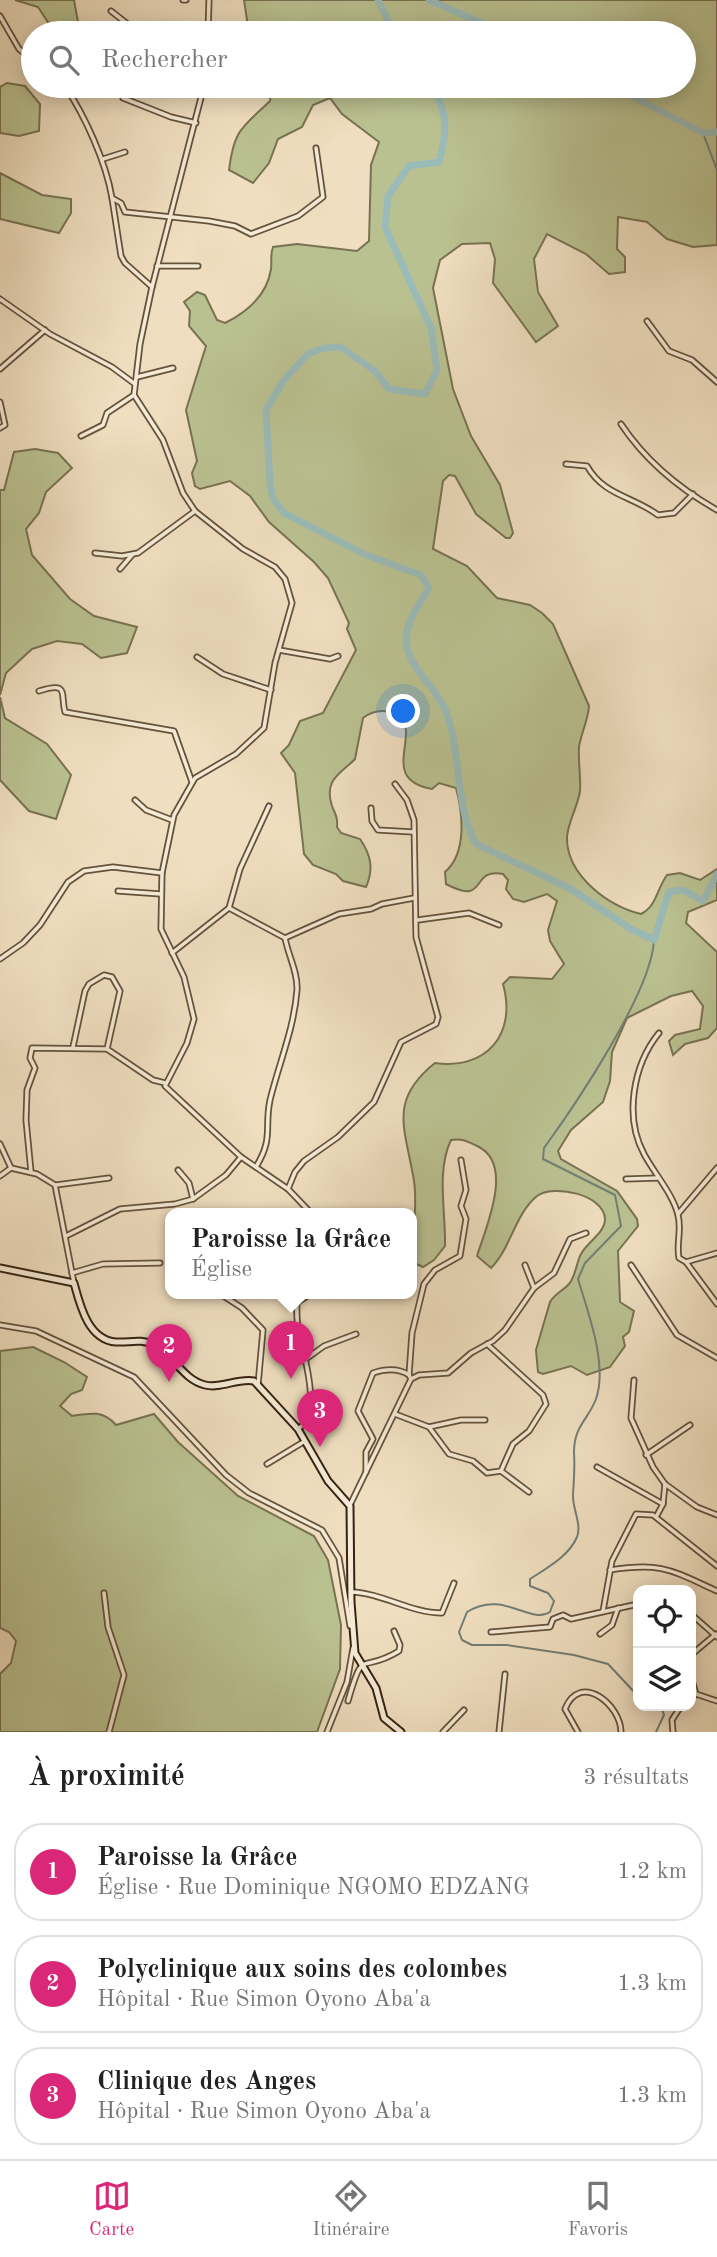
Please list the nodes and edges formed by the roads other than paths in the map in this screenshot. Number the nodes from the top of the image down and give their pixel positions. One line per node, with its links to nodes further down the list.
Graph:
1 (209, 0): 5 (street)
2 (111, 11): 4 (street)
3 (0, 16): 6 (street)
4 (124, 21)
5 (208, 21)
6 (21, 51)
7 (73, 98): 13 (street)
8 (125, 98): 10 (street)
9 (201, 98): 10 (street)
10 (195, 123): 15 (street)
11 (316, 148): 15 (street)
12 (125, 152): 13 (street)
13 (103, 159): 14 (street)
14 (112, 198): 15 (street); 18 (street)
15 (170, 216): 16 (street)
16 (157, 266): 17 (street); 18 (street)
17 (198, 266)
18 (152, 287): 24 (street)
19 (0, 299): 21 (street)
20 (647, 321): 25 (street)
21 (46, 330): 23 (street); 26 (street)
22 (173, 368): 24 (street)
23 (0, 369)
24 (137, 377): 26 (street)
25 (717, 382)
26 (135, 384): 27 (street)
27 (134, 395): 31 (street); 35 (street)
28 (0, 402): 30 (street)
29 (621, 424): 33 (street)
30 (0, 428)
31 (82, 436)
32 (566, 464): 33 (street)
33 (693, 495): 34 (street)
34 (717, 510)
35 (195, 511): 37 (street); 39 (street)
36 (94, 553): 37 (street)
37 (132, 555): 38 (street)
38 (120, 569)
39 (279, 650): 40 (street); 42 (street)
40 (338, 656)
41 (197, 657): 42 (street)
42 (272, 690): 44 (street)
43 (39, 691): 44 (street)
44 (192, 782): 49 (street)
45 (395, 784): 50 (street)
46 (135, 800): 49 (street)
47 (269, 806): 55 (street)
48 (371, 807): 50 (street)
49 (173, 820): 51 (street)
50 (413, 832): 54 (street)
51 (162, 873): 53 (street); 62 (street)
52 (118, 891): 53 (street)
53 (162, 894): 61 (street)
54 (414, 898): 56 (street); 58 (street)
55 (229, 908): 59 (street); 61 (street)
56 (418, 919): 57 (street); 80 (street)
57 (499, 925)
58 (297, 933): 59 (street); 60 (street)
59 (285, 938): 60 (street)
60 (287, 946): 70 (street)
61 (172, 953): 66 (street)
62 (0, 959)
63 (659, 1033): 77 (street)
64 (72, 1047): 65 (street); 65 (street); 74 (street)
65 (107, 1049): 66 (street)
66 (166, 1083): 68 (street)
67 (0, 1144): 71 (street)
68 (241, 1157): 70 (street); 81 (street)
69 (461, 1160): 105 (street)
70 (256, 1167): 80 (street)
71 (11, 1168): 74 (street); 75 (street)
72 (717, 1168): 83 (street)
73 (178, 1170): 81 (street)
74 (31, 1172): 79 (street)
75 (0, 1176)
76 (109, 1178): 79 (street)
77 (657, 1178): 78 (street); 83 (street)
78 (626, 1179)
79 (55, 1185): 85 (street)
80 (288, 1189): 82 (street)
81 (193, 1199): 85 (street)
82 (306, 1208)
83 (678, 1214): 87 (street)
84 (586, 1233): 94 (street)
85 (66, 1236): 92 (street)
86 (717, 1253): 87 (street)
87 (686, 1262): 99 (street)
88 (160, 1263): 92 (street)
89 (525, 1265): 94 (street)
90 (631, 1265): 103 (street)
91 (0, 1268): 93 (street)
92 (72, 1273): 93 (street)
93 (75, 1283): 107 (street)
94 (534, 1288): 102 (street)
95 (228, 1299): 107 (street)
96 (297, 1299): 98 (street)
97 (303, 1299): 98 (street)
98 (297, 1303): 104 (street)
99 (717, 1304)
100 (0, 1325): 148 (street)
101 (356, 1334): 104 (street)
102 (486, 1343): 105 (street); 117 (street)
103 (717, 1358)
104 (306, 1359): 112 (street)
105 (410, 1377): 108 (street); 118 (street)
106 (634, 1380): 114 (street)
107 (258, 1385): 112 (street)
108 (395, 1414): 111 (street); 118 (street)
109 (485, 1420): 111 (street)
110 (690, 1425): 114 (street)
111 (429, 1427): 117 (street)
112 (298, 1429): 113 (street)
113 (306, 1441): 115 (street); 122 (street)
114 (646, 1455): 119 (street)
115 (267, 1464)
116 (597, 1467): 121 (street)
117 (500, 1471): 120 (street)
118 (366, 1474): 122 (street)
119 (665, 1484): 121 (street); 123 (street)
120 (529, 1492)
121 (663, 1504): 124 (street)
122 (350, 1506): 129 (street)
123 (717, 1515)
124 (656, 1517): 125 (street); 126 (street)
125 (717, 1566)
126 (610, 1570): 128 (street); 133 (street)
127 (454, 1583): 129 (street)
128 (717, 1591)
129 (351, 1592): 140 (street)
130 (104, 1593): 147 (street)
131 (633, 1605): 132 (street)
132 (618, 1607): 133 (street); 137 (street)
133 (603, 1611): 136 (street)
134 (696, 1618): 138 (street)
135 (394, 1631): 140 (street)
136 (491, 1632)
137 (600, 1634)
138 (716, 1635): 139 (street)
139 (696, 1651)
140 (361, 1665): 144 (street); 149 (street)
141 (505, 1674): 151 (street)
142 (696, 1694): 143 (street)
143 (717, 1701)
144 (348, 1702)
145 (464, 1710): 150 (street)
146 (678, 1711): 154 (street)
147 (109, 1732)
148 (327, 1732)
149 (401, 1732)
150 (443, 1732)
151 (499, 1732)
152 (579, 1732): 153 (street)
153 (621, 1732)
154 (673, 1732)

